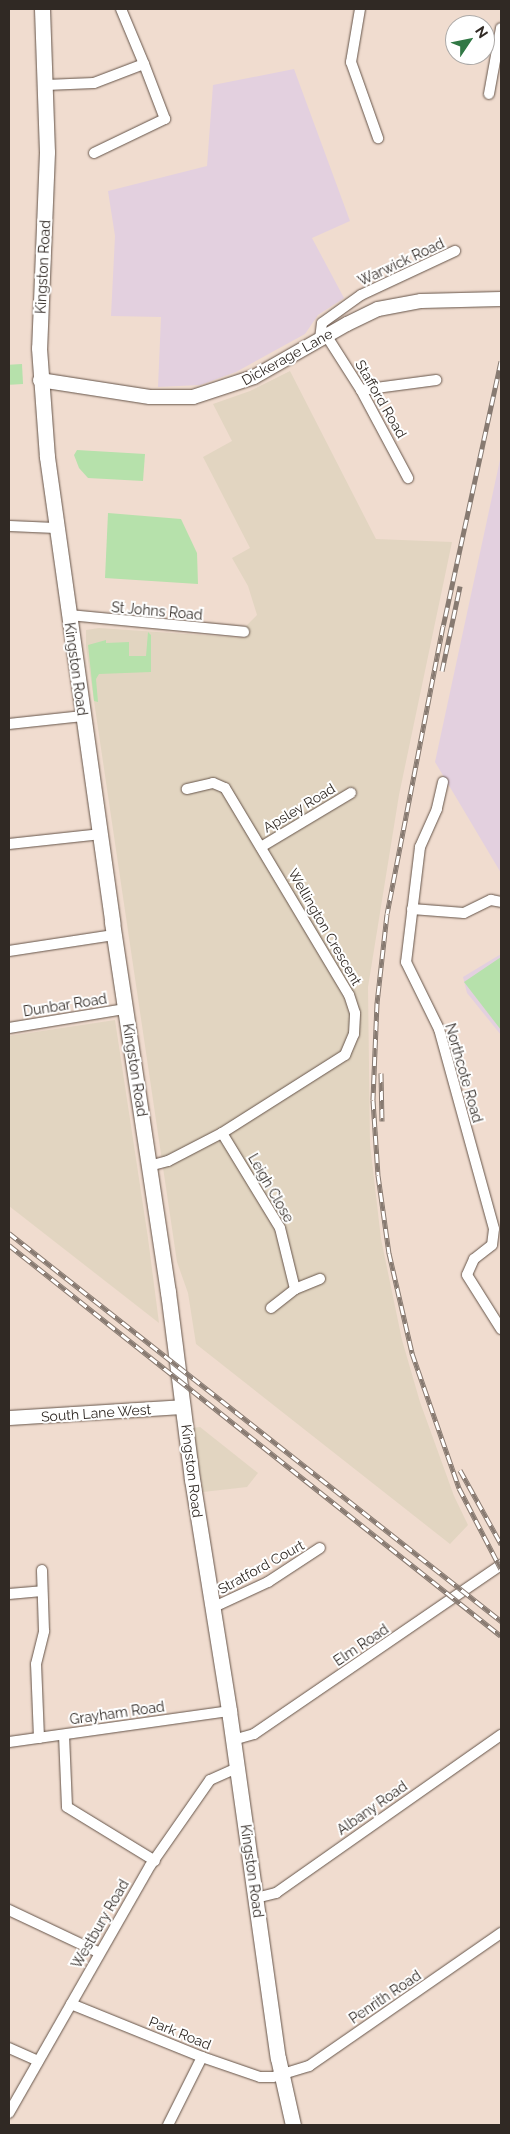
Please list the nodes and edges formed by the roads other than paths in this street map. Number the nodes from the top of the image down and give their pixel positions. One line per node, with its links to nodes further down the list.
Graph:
1 (42, 9): 6 (main road, Kingston Road)
2 (121, 9): 5 (street)
3 (360, 9): 8 (street)
4 (501, 28): 7 (street)
5 (144, 64): 6 (street); 9 (street)
6 (46, 85): 13 (main road, Kingston Road)
7 (489, 94)
8 (378, 138)
9 (94, 153)
10 (455, 252): 12 (street, Warwick Road)
11 (501, 299): 12 (street, Dickerage Lane)
12 (323, 337): 13 (street, Dickerage Lane); 15 (street, Stafford Road)
13 (40, 380): 18 (main road, Kingston Road)
14 (436, 380): 15 (street)
15 (361, 390): 16 (street, Stafford Road)
16 (408, 478)
17 (9, 526): 18 (street)
18 (56, 528): 19 (main road, Kingston Road)
19 (69, 616): 20 (street, St Johns Road); 21 (main road, Kingston Road)
20 (244, 632)
21 (82, 716): 22 (street); 26 (main road, Kingston Road)
22 (9, 724)
23 (443, 782): 30 (street, Northcote Road)
24 (187, 789): 28 (street, Wellington Crescent)
25 (351, 793): 28 (street, Apsley Road)
26 (101, 834): 27 (street); 31 (main road, Kingston Road)
27 (9, 844)
28 (261, 847): 35 (street, Wellington Crescent)
29 (501, 902): 30 (street)
30 (412, 909): 40 (street, Northcote Road)
31 (114, 935): 32 (street); 33 (main road, Kingston Road)
32 (9, 951)
33 (126, 1009): 34 (street, Dunbar Road); 36 (main road, Kingston Road)
34 (9, 1028)
35 (222, 1133): 36 (street, Wellington Crescent); 38 (street, Leigh Close)
36 (149, 1166): 41 (main road, Kingston Road)
37 (320, 1279): 38 (street)
38 (296, 1290): 39 (street)
39 (271, 1308)
40 (501, 1329)
41 (183, 1407): 42 (street, South Lane West); 48 (main road, Kingston Road)
42 (9, 1418)
43 (320, 1548): 48 (street, Stratford Court)
44 (501, 1565): 53 (street, Elm Road)
45 (42, 1570): 46 (street)
46 (42, 1591): 47 (street); 52 (street)
47 (9, 1594)
48 (214, 1607): 49 (main road, Kingston Road)
49 (229, 1711): 50 (street, Grayham Road); 53 (main road, Kingston Road)
50 (64, 1735): 52 (street, Grayham Road); 56 (street)
51 (501, 1735): 57 (street, Albany Road)
52 (39, 1738): 54 (street, Grayham Road)
53 (233, 1740): 55 (main road, Kingston Road)
54 (9, 1742)
55 (237, 1768): 56 (street, Westbury Road); 57 (main road, Kingston Road)
56 (155, 1862): 60 (street, Westbury Road)
57 (256, 1898): 65 (main road, Kingston Road)
58 (9, 1910): 60 (street)
59 (501, 1933): 65 (street, Penrith Road)
60 (98, 1952): 61 (street, Westbury Road)
61 (71, 2004): 63 (street, Park Road); 64 (street, Westbury Road)
62 (9, 2048): 64 (street)
63 (202, 2057): 65 (street, Park Road); 67 (street)
64 (38, 2061): 66 (street, Westbury Road)
65 (281, 2075): 68 (main road, Kingston Road)
66 (9, 2113)
67 (168, 2125)
68 (293, 2125)

